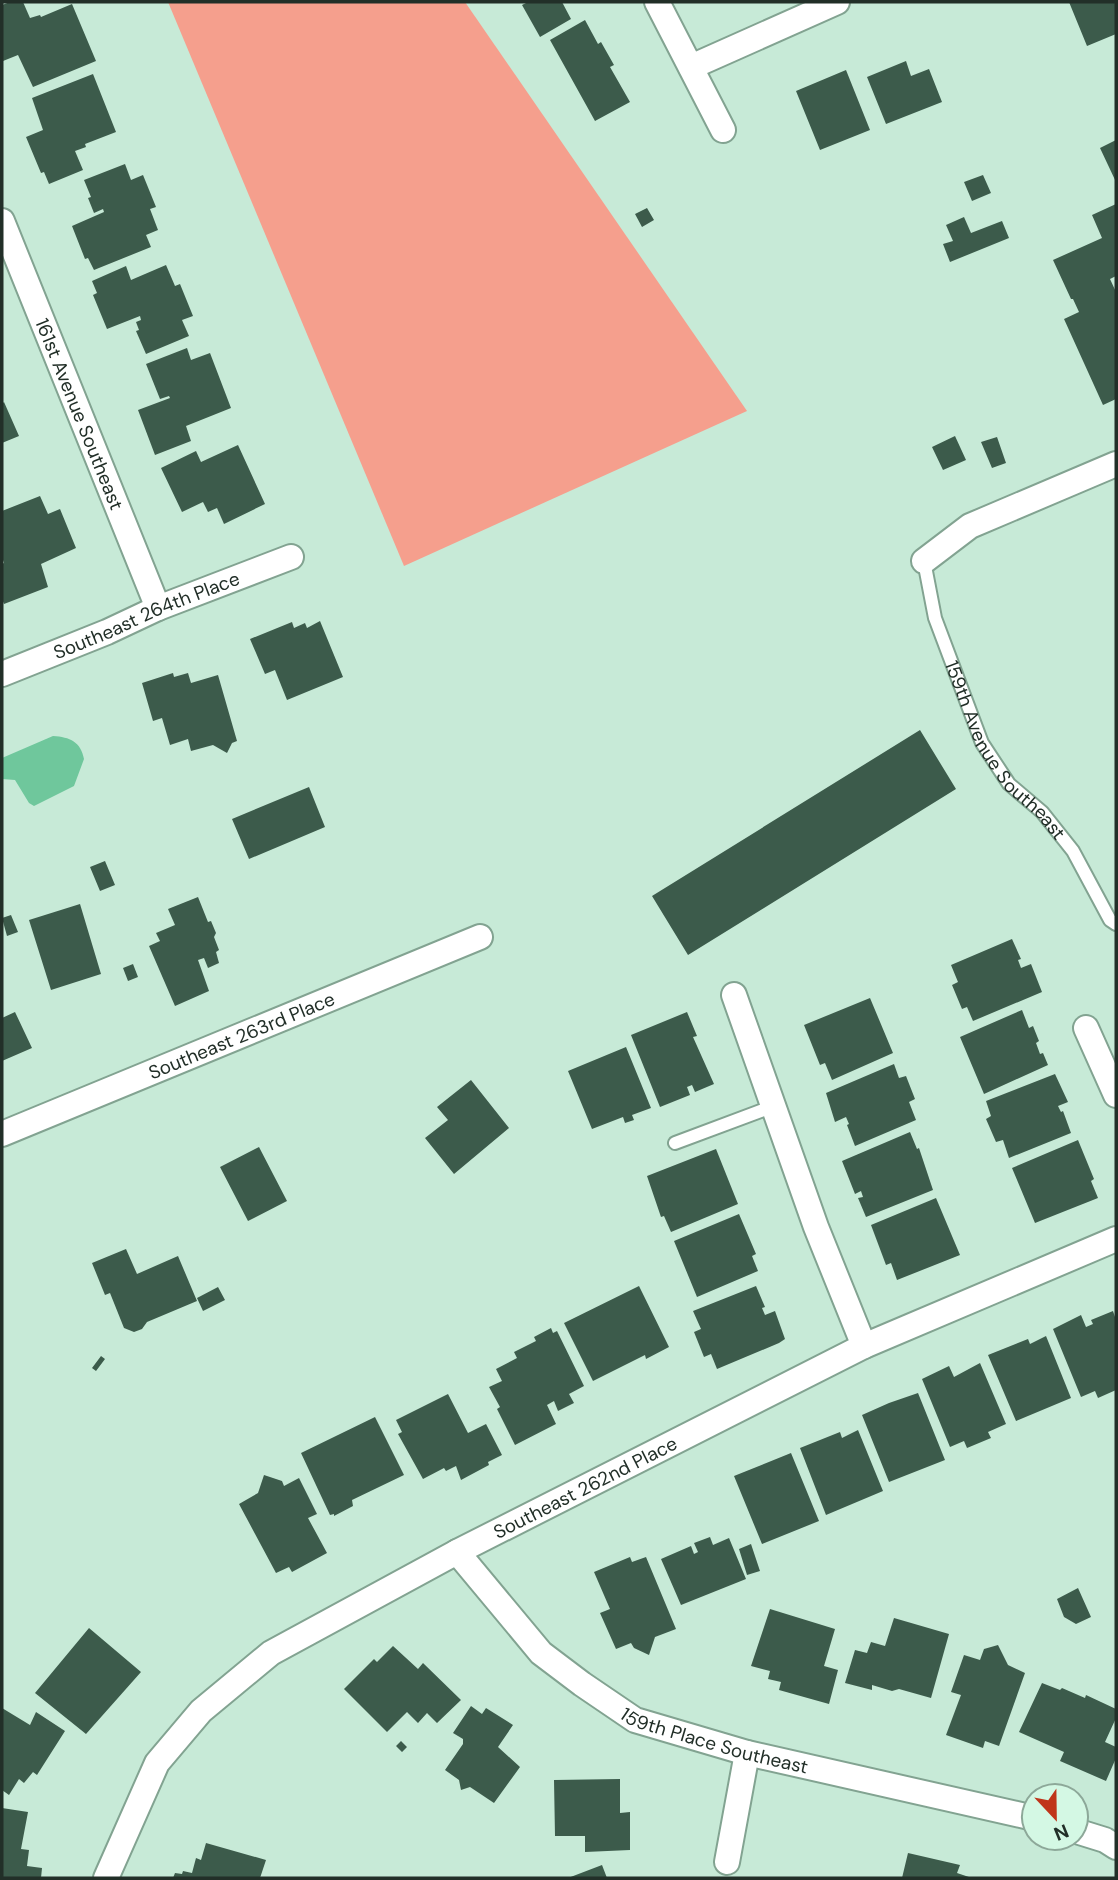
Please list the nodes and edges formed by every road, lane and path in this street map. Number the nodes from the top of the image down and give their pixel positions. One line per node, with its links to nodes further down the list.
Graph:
1 (657, 2): 3 (street)
2 (837, 2): 3 (street)
3 (691, 67): 4 (street)
4 (723, 130)
5 (2, 221): 9 (street, 161st Avenue Southeast)
6 (1116, 464): 8 (street)
7 (291, 557): 9 (street, Southeast 264th Place)
8 (924, 561): 11 (lane, 159th Avenue Southeast)
9 (158, 608): 10 (street, Southeast 264th Place)
10 (2, 674)
11 (1116, 924)
12 (480, 937): 17 (street, Southeast 263rd Place)
13 (734, 995): 16 (street)
14 (1086, 1028): 15 (street)
15 (1116, 1094)
16 (774, 1106): 18 (lane); 20 (street)
17 (2, 1134)
18 (675, 1143)
19 (1116, 1239): 20 (street, Southeast 262nd Place)
20 (864, 1346): 21 (street, Southeast 262nd Place)
21 (457, 1552): 22 (street, 159th Place Southeast); 27 (street, Southeast 262nd Place)
22 (747, 1753): 23 (street, 159th Place Southeast); 26 (street)
23 (1020, 1815)
24 (1090, 1835): 25 (street)
25 (1116, 1847)
26 (727, 1862)
27 (106, 1878)

